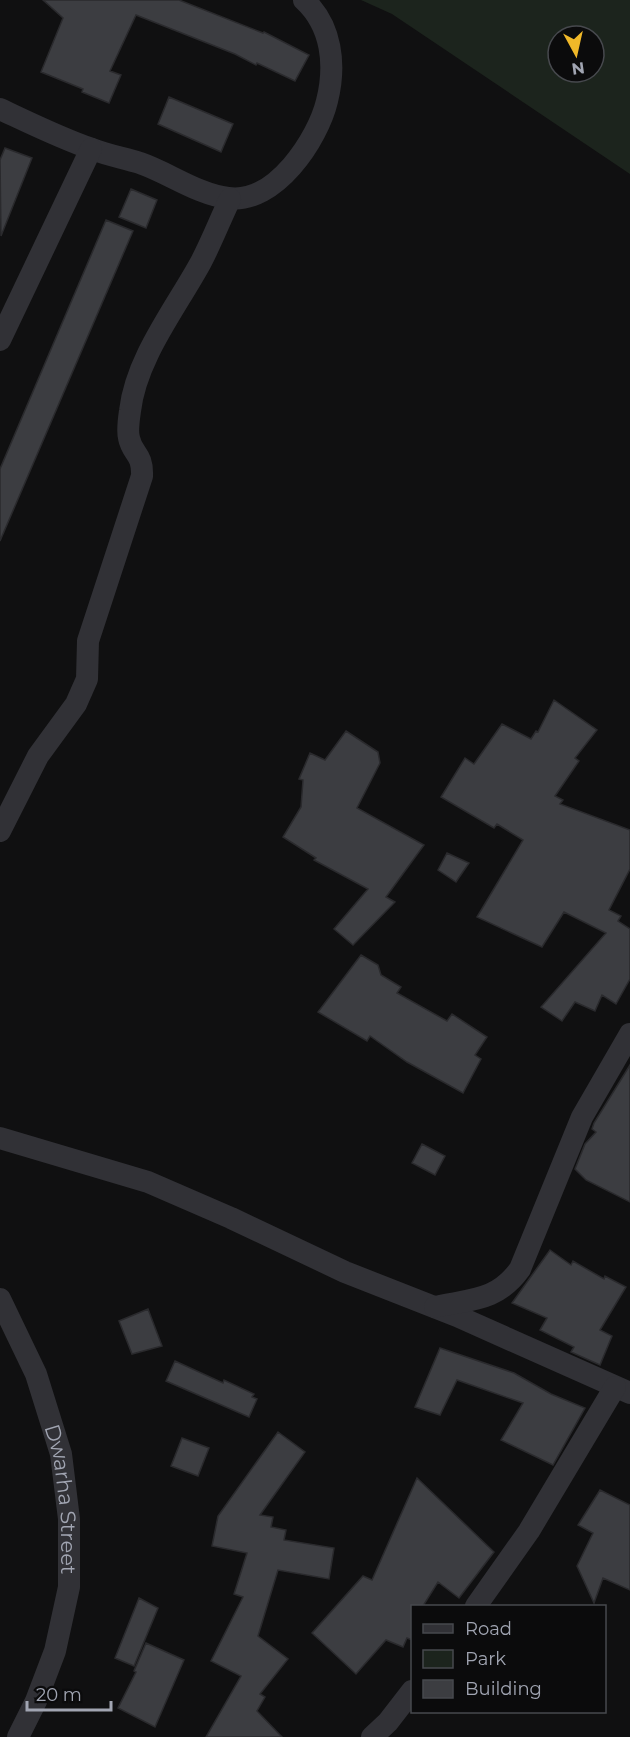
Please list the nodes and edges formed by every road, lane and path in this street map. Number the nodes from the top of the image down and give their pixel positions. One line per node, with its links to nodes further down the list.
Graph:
1 (304, 0): 4 (street)
2 (0, 109): 3 (street)
3 (91, 149): 4 (street); 5 (street)
4 (230, 199): 6 (street)
5 (0, 338)
6 (0, 831)
7 (630, 1035): 10 (street)
8 (0, 1138): 10 (street)
9 (0, 1299): 14 (street, Dwarha Street)
10 (435, 1307): 11 (street)
11 (622, 1390): 12 (street)
12 (477, 1605)
13 (411, 1692): 15 (street)
14 (18, 1737)
15 (372, 1737)

